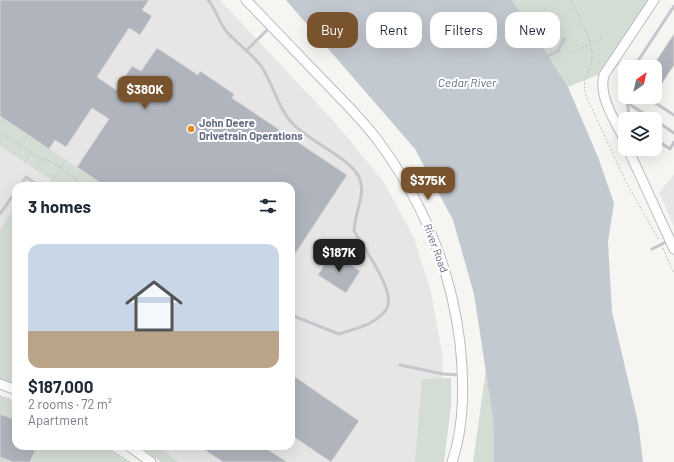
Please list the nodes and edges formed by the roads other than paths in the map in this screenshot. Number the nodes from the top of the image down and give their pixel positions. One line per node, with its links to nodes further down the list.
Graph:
1 (208, 0): 7 (lane)
2 (246, 0): 5 (main road, River Road)
3 (654, 0): 10 (main road)
4 (674, 6): 9 (lane)
5 (271, 26): 7 (lane); 31 (main road, River Road)
6 (564, 38): 8 (lane)
7 (246, 51): 29 (lane)
8 (548, 56)
9 (639, 60)
10 (613, 61): 11 (lane); 16 (main road)
11 (618, 64)
12 (657, 104): 15 (lane)
13 (629, 112): 14 (lane)
14 (642, 112)
15 (674, 115)
16 (618, 121)
17 (662, 125): 18 (lane)
18 (674, 133)
19 (674, 142): 20 (lane)
20 (662, 144)
21 (631, 156): 26 (main road)
22 (23, 182): 23 (lane)
23 (33, 182)
24 (12, 197): 25 (lane)
25 (0, 214)
26 (670, 240): 27 (main road); 28 (lane)
27 (674, 248)
28 (652, 249)
29 (295, 317)
30 (400, 365): 31 (lane)
31 (462, 375): 36 (main road, River Road)
32 (0, 384): 33 (main road)
33 (12, 388)
34 (134, 450): 35 (main road)
35 (151, 462)
36 (452, 462)

